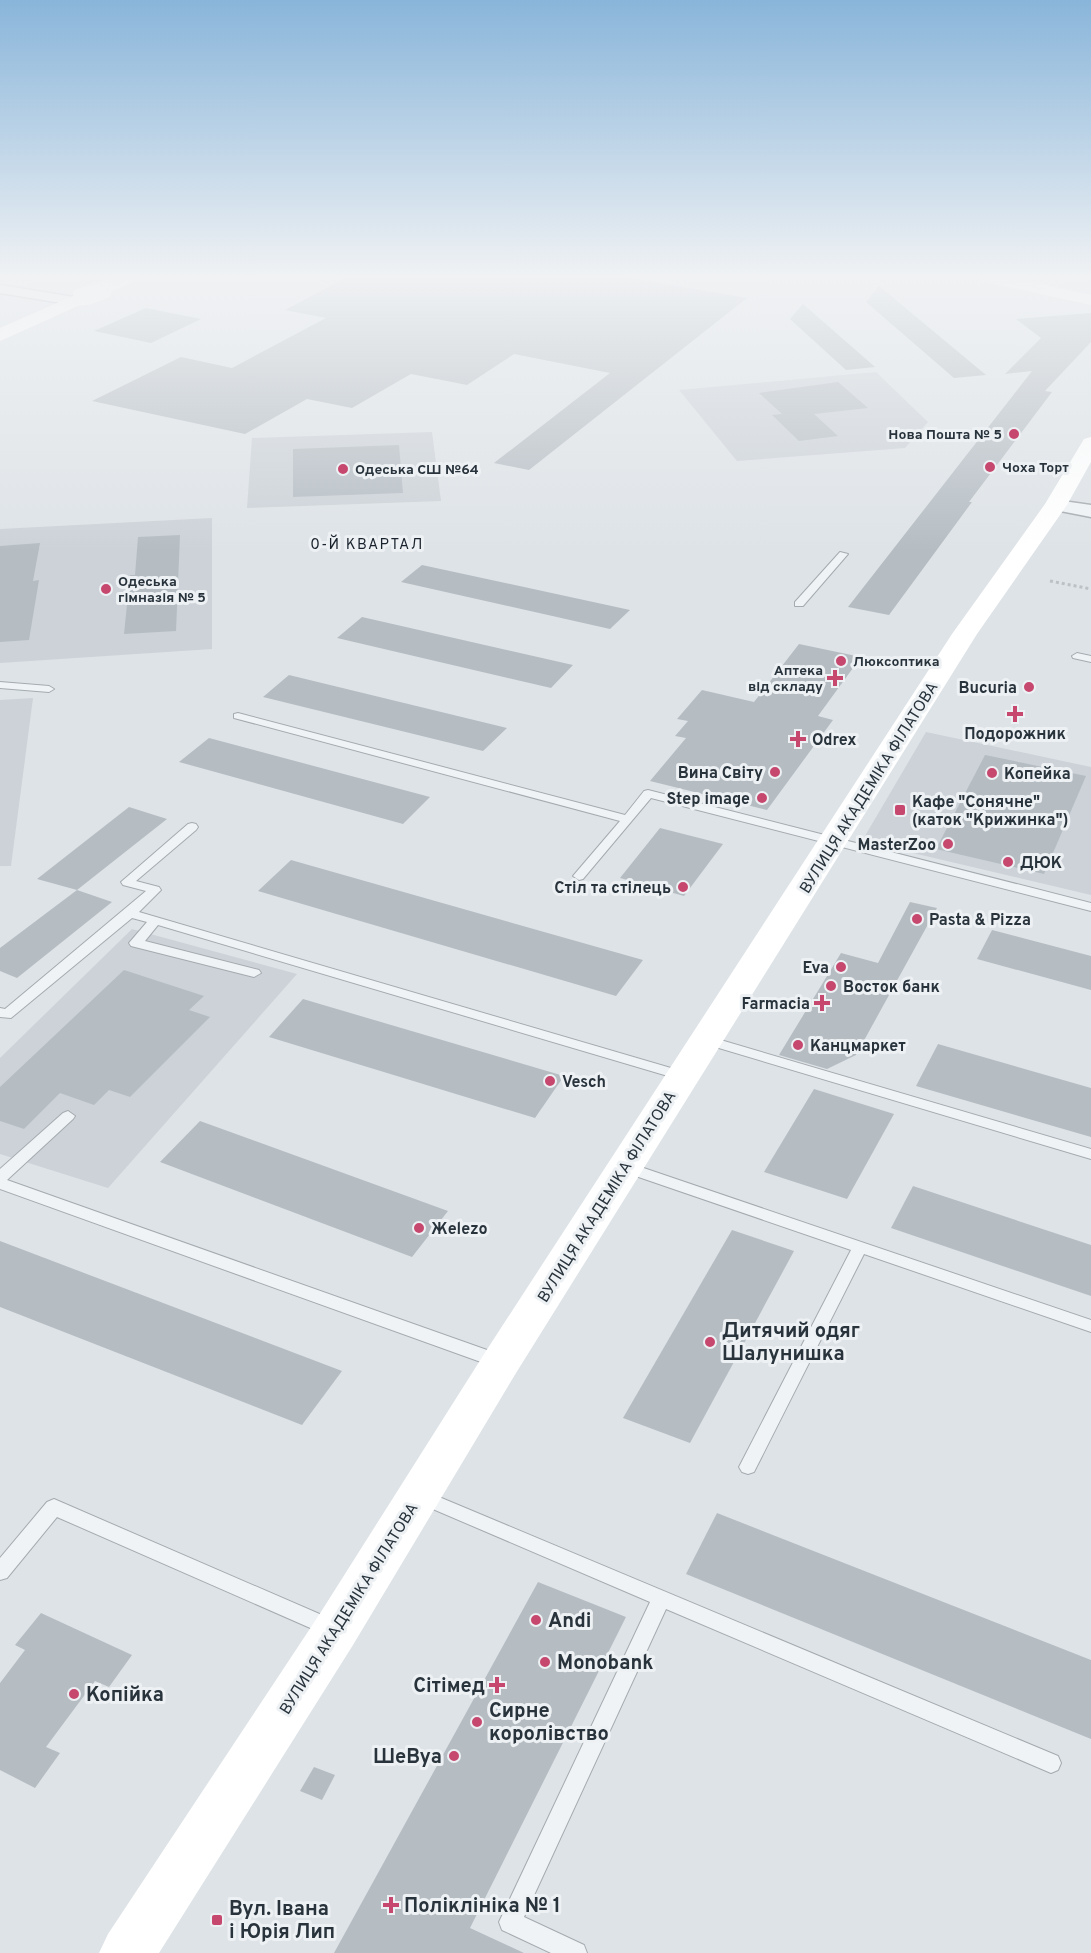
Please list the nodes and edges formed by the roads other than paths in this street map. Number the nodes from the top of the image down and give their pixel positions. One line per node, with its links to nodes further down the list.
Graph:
1 (1091, 443): 2 (main road, ВУЛИЦЯ АКАДЕМІКА ФІЛАТОВА)
2 (1056, 506): 3 (street); 13 (main road, ВУЛИЦЯ АКАДЕМІКА ФІЛАТОВА)
3 (1091, 512)
4 (843, 554): 5 (lane)
5 (800, 604)
6 (1077, 656): 7 (lane)
7 (1091, 659)
8 (0, 685): 9 (lane)
9 (49, 689)
10 (238, 716): 11 (lane)
11 (628, 819): 13 (lane); 14 (lane)
12 (192, 827): 16 (lane)
13 (834, 842): 15 (lane); 20 (main road, ВУЛИЦЯ АКАДЕМІКА ФІЛАТОВА)
14 (579, 876)
15 (1091, 907)
16 (129, 913): 17 (lane); 19 (lane)
17 (155, 921): 18 (lane); 21 (lane)
18 (254, 973)
19 (0, 1012)
20 (707, 1040): 21 (main road, ВУЛИЦЯ АКАДЕМІКА ФІЛАТОВА); 23 (lane)
21 (683, 1076): 24 (main road, ВУЛИЦЯ АКАДЕМІКА ФІЛАТОВА)
22 (68, 1116): 25 (lane)
23 (1091, 1154)
24 (626, 1167): 27 (lane); 29 (main road, ВУЛИЦЯ АКАДЕМІКА ФІЛАТОВА)
25 (0, 1178)
26 (0, 1183): 29 (lane)
27 (860, 1247): 28 (lane); 30 (lane)
28 (1091, 1326)
29 (501, 1362): 31 (main road, ВУЛИЦЯ АКАДЕМІКА ФІЛАТОВА)
30 (748, 1467)
31 (418, 1495): 33 (lane); 34 (main road, ВУЛИЦЯ АКАДЕМІКА ФІЛАТОВА)
32 (0, 1572): 34 (lane)
33 (662, 1598): 35 (lane); 37 (lane)
34 (336, 1630): 36 (main road, ВУЛИЦЯ АКАДЕМІКА ФІЛАТОВА)
35 (1051, 1763)
36 (127, 1953)
37 (576, 1953)

